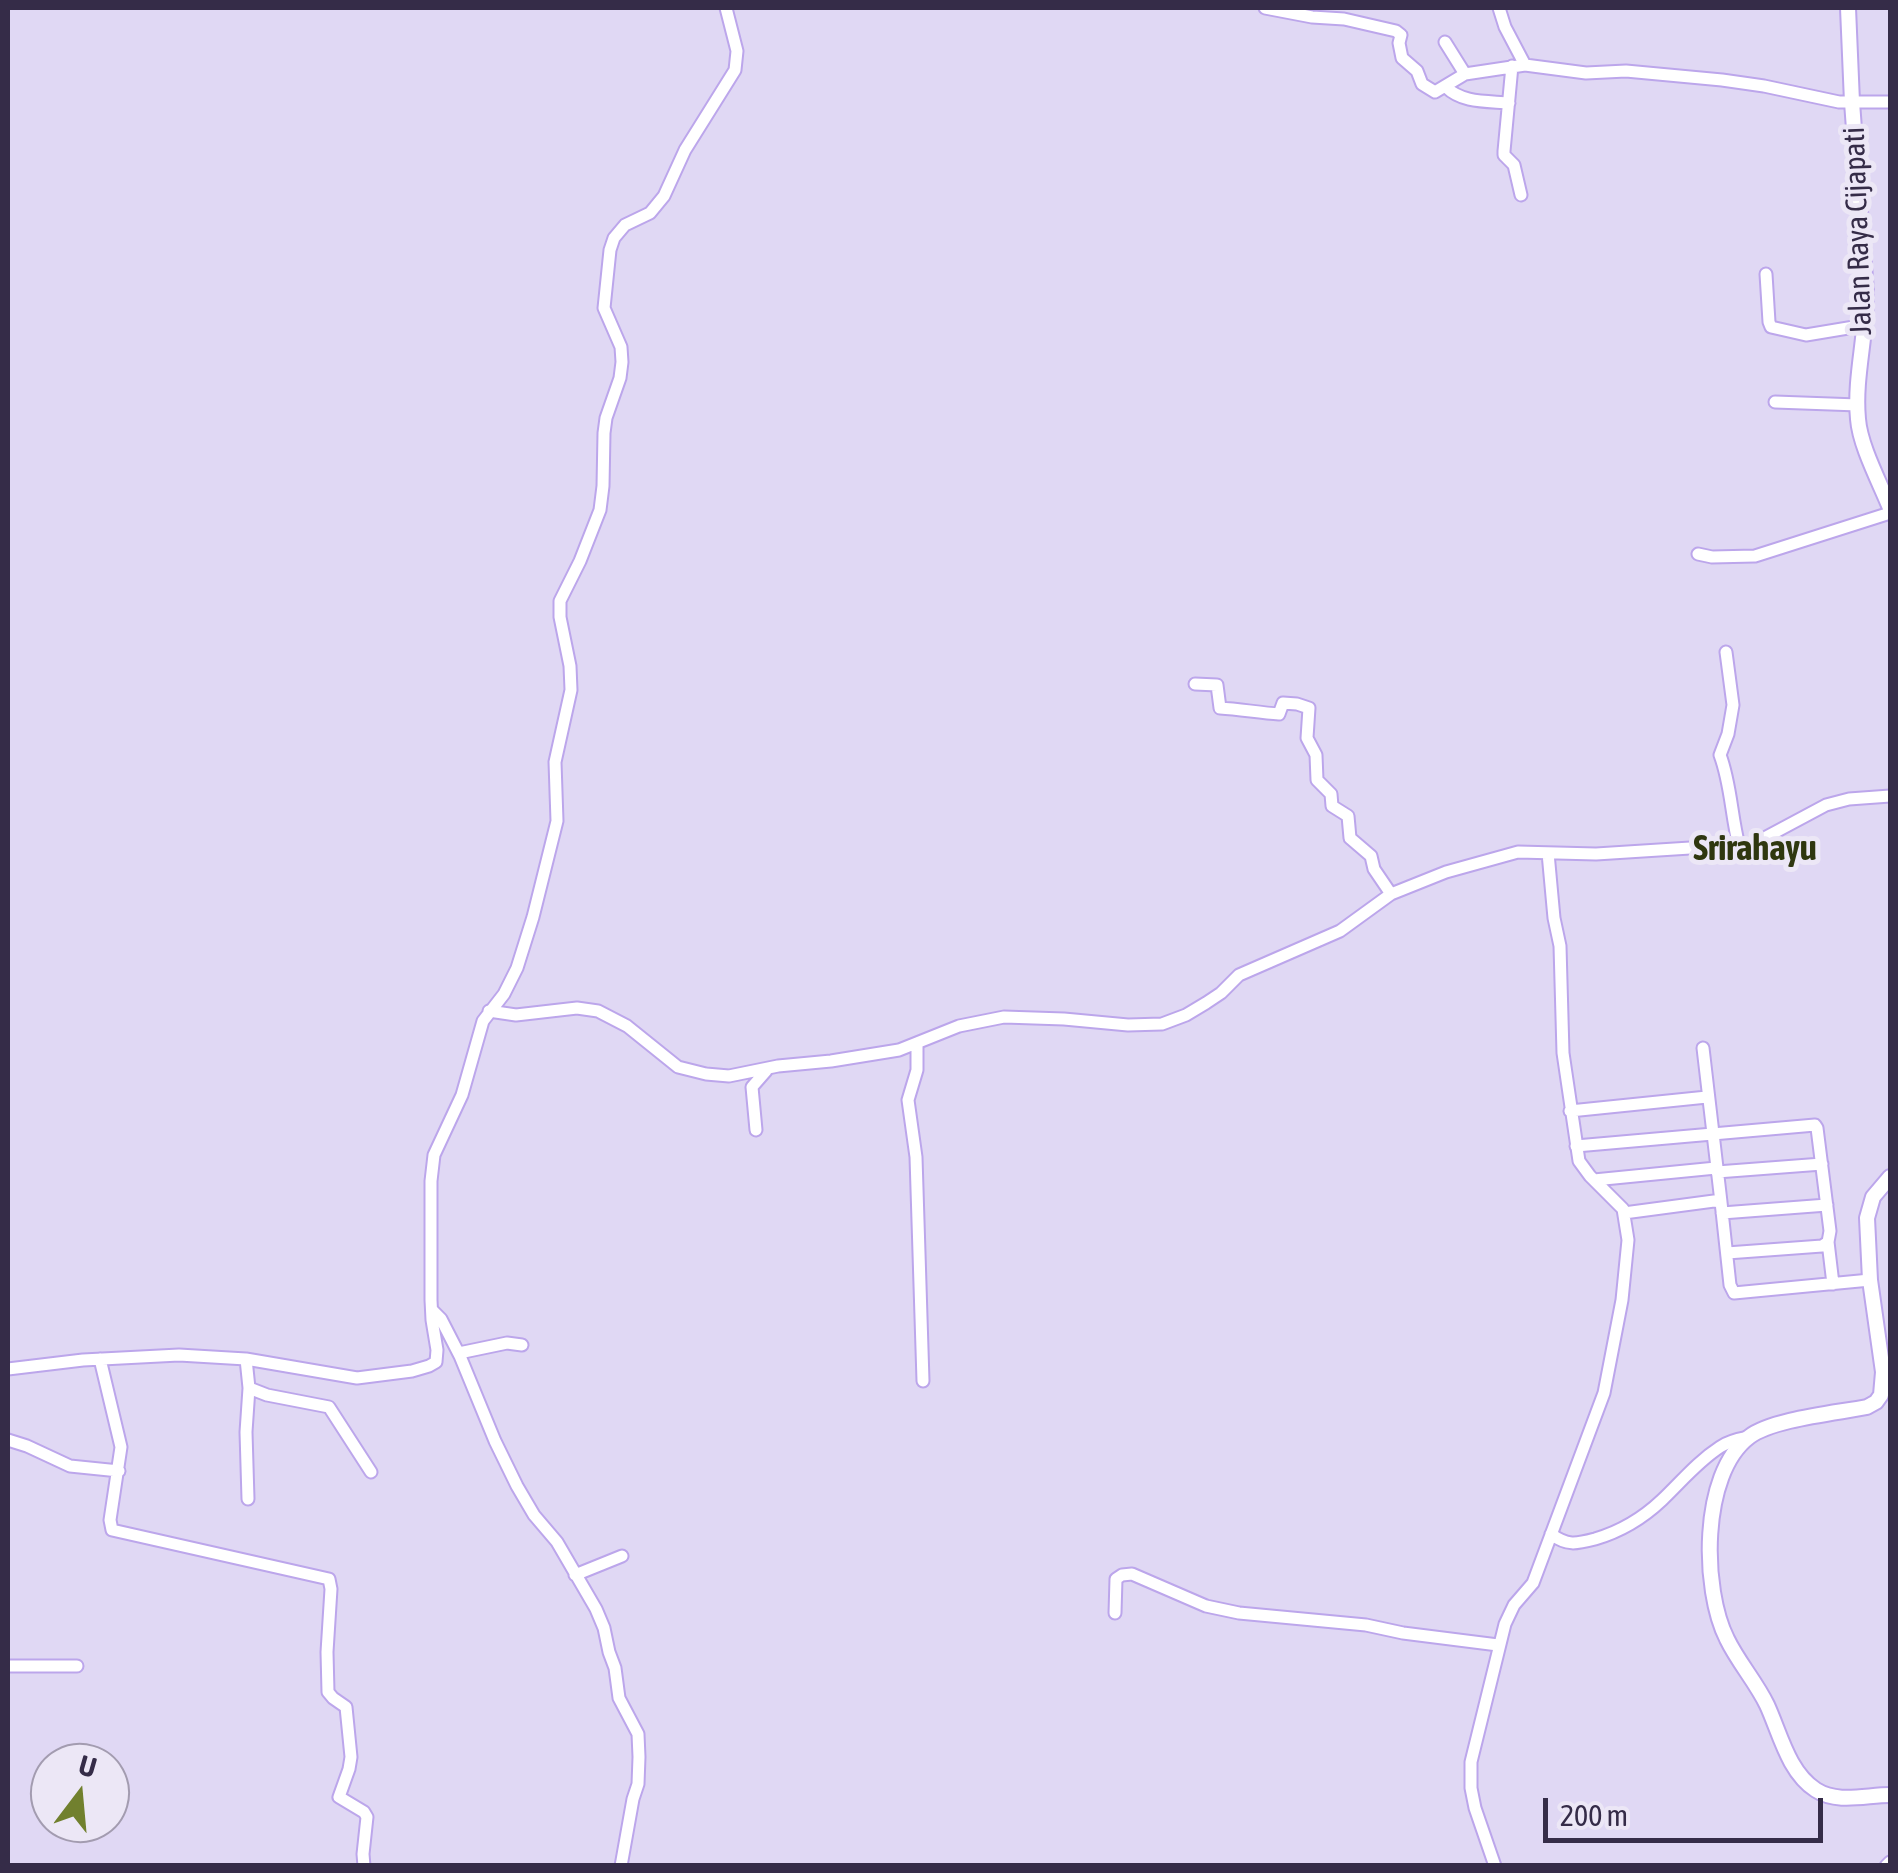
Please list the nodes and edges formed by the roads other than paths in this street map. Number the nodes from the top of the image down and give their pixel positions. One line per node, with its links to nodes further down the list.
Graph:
1 (726, 8): 25 (street)
2 (1265, 8): 8 (street)
3 (1500, 8): 6 (street)
4 (1848, 8): 9 (main road, Jalan Raya Cijapati)
5 (1446, 42): 7 (street)
6 (1518, 66): 7 (street); 9 (street); 11 (street)
7 (1465, 74): 8 (street)
8 (1446, 87): 11 (street)
9 (1852, 102): 10 (street); 14 (main road, Jalan Raya Cijapati)
10 (1890, 102)
11 (1508, 103): 12 (street)
12 (1521, 196)
13 (1766, 274): 14 (street)
14 (1866, 325): 16 (main road, Jalan Raya Cijapati)
15 (1775, 402): 16 (street)
16 (1858, 404): 17 (main road, Jalan Raya Cijapati)
17 (1890, 504): 18 (street)
18 (1698, 554)
19 (1726, 652): 22 (street)
20 (1195, 684): 24 (street)
21 (1890, 796): 22 (street)
22 (1739, 846): 23 (street)
23 (1548, 853): 24 (street); 30 (street)
24 (1391, 894): 26 (street)
25 (489, 1012): 28 (street); 45 (street)
26 (917, 1043): 28 (street); 51 (street)
27 (1703, 1048): 29 (street)
28 (769, 1068): 31 (street)
29 (1708, 1097): 30 (street); 32 (street)
30 (1570, 1111): 33 (street)
31 (756, 1130)
32 (1712, 1132): 33 (street); 34 (street); 35 (street)
33 (1576, 1146): 37 (street)
34 (1822, 1164): 35 (street); 38 (street)
35 (1716, 1170): 37 (street); 39 (street)
36 (1890, 1176): 43 (main road)
37 (1594, 1180): 40 (street)
38 (1827, 1205): 39 (street); 41 (street)
39 (1722, 1208): 40 (street); 42 (street)
40 (1624, 1212): 58 (street)
41 (1828, 1242): 42 (street); 44 (street)
42 (1727, 1253): 44 (street)
43 (1870, 1280): 44 (street); 53 (main road)
44 (1833, 1284)
45 (432, 1310): 47 (street); 49 (street)
46 (522, 1345): 47 (street)
47 (459, 1353): 60 (street)
48 (100, 1359): 49 (street); 50 (street); 55 (street)
49 (246, 1359): 52 (street)
50 (8, 1369)
51 (923, 1381)
52 (248, 1388): 56 (street); 57 (street)
53 (1749, 1436): 58 (street); 65 (main road)
54 (8, 1440): 55 (street)
55 (118, 1471): 66 (street)
56 (371, 1472)
57 (248, 1500)
58 (1551, 1534): 62 (street)
59 (622, 1556): 60 (street)
60 (575, 1575): 67 (street)
61 (1115, 1613): 62 (street)
62 (1498, 1645): 68 (street)
63 (8, 1666): 64 (street)
64 (77, 1666)
65 (1889, 1796)
66 (364, 1866)
67 (621, 1866)
68 (1495, 1866)

